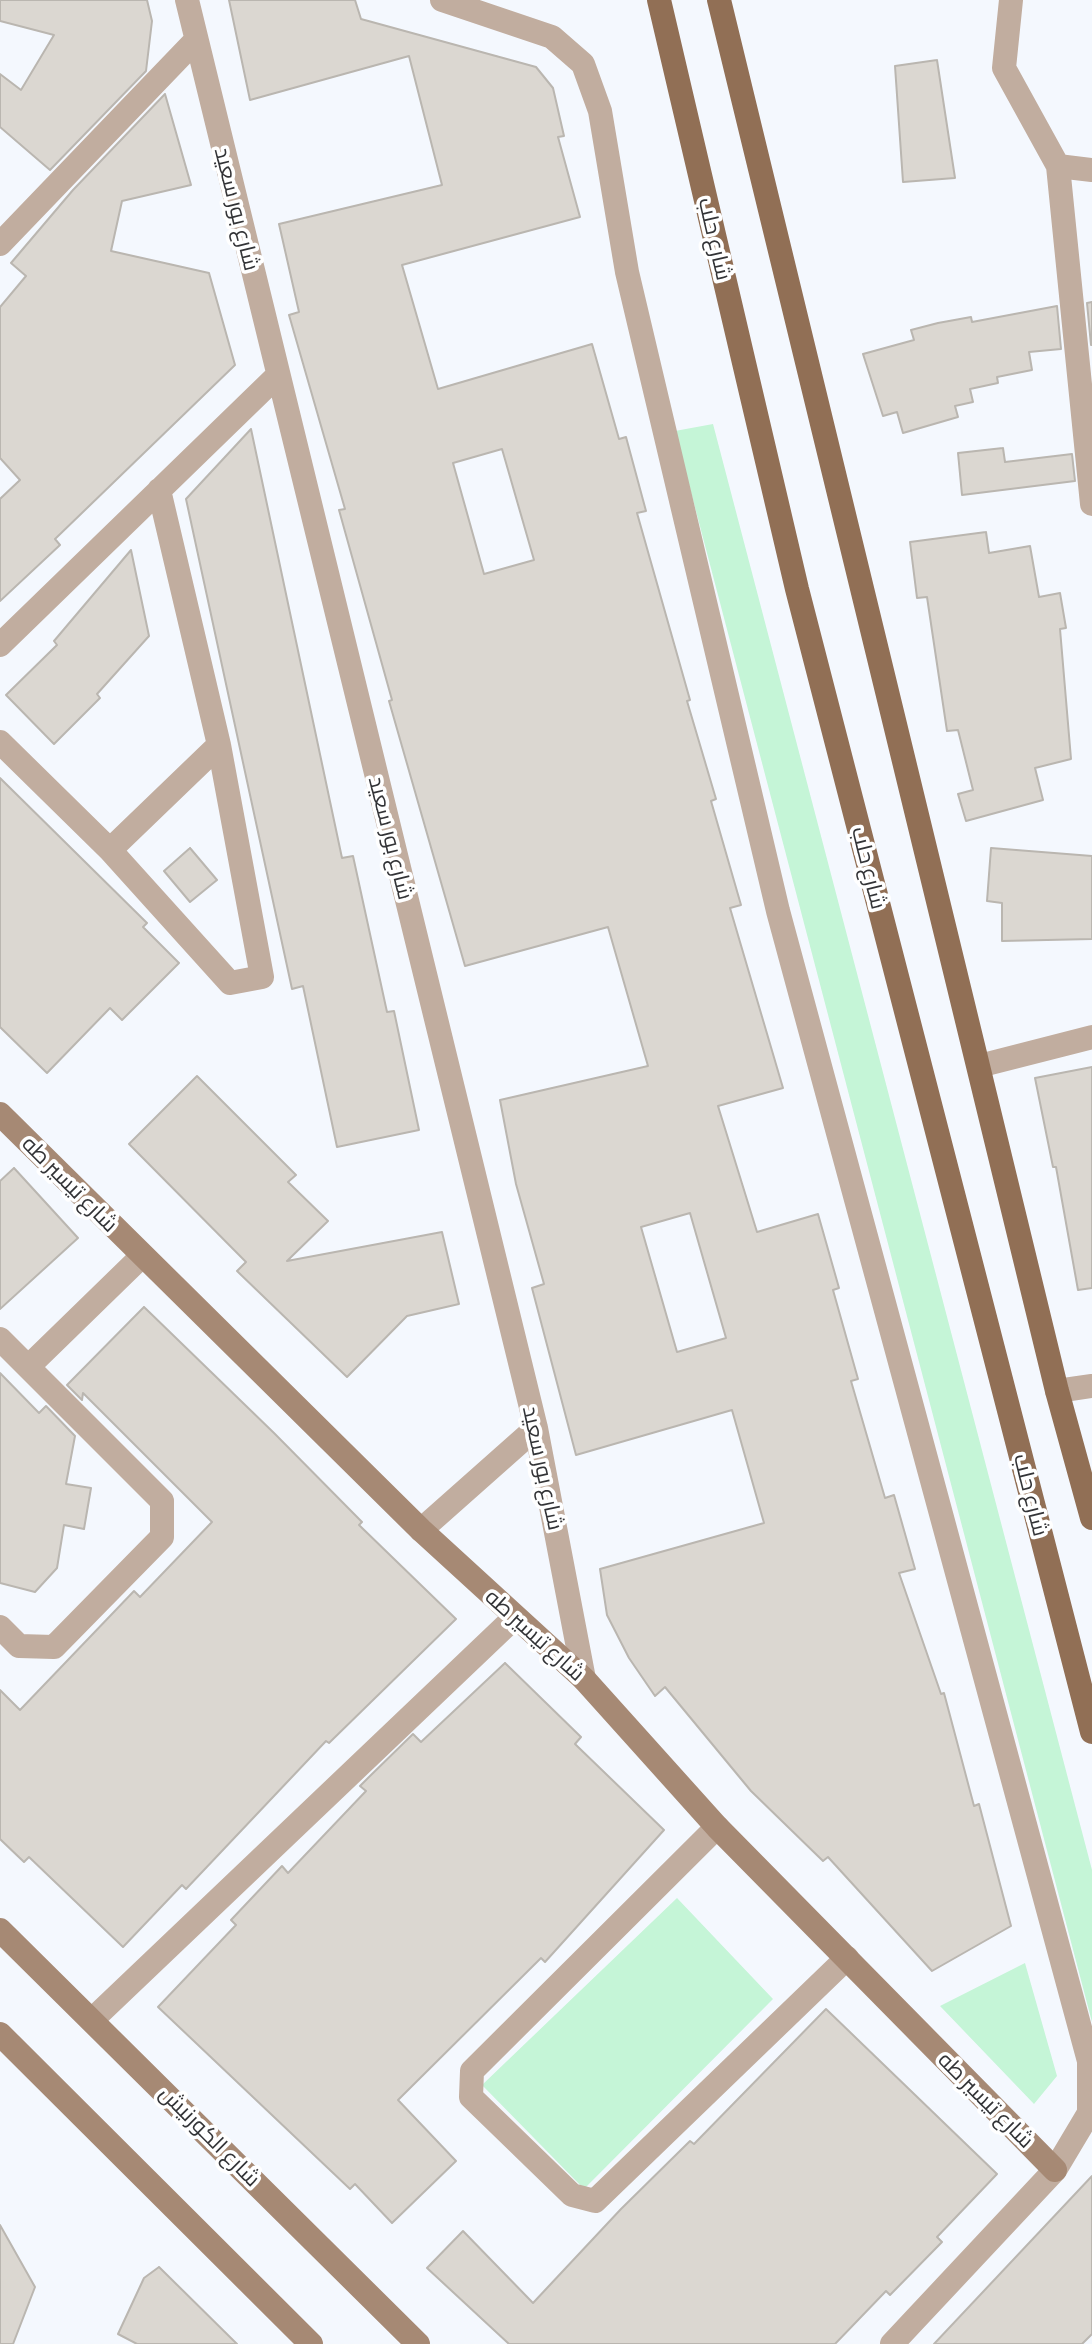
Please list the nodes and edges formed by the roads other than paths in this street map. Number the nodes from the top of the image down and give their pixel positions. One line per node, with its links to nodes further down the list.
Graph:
1 (187, 0): 6 (street, شارع بور سعيد)
2 (442, 0): 37 (street)
3 (659, 0): 31 (main road, شارع حلب)
4 (719, 0): 18 (main road)
5 (1011, 0): 7 (street)
6 (196, 40): 9 (street); 10 (street, شارع بور سعيد)
7 (1058, 166): 8 (street); 12 (street)
8 (1092, 170)
9 (0, 244)
10 (278, 375): 11 (street); 25 (street, شارع بور سعيد)
11 (159, 490): 13 (street); 15 (street)
12 (1092, 504)
13 (0, 644)
14 (0, 742): 16 (street)
15 (219, 745): 16 (street); 16 (street)
16 (110, 850)
17 (1092, 1037): 18 (street)
18 (979, 1066): 24 (main road)
19 (0, 1114): 20 (street, شارع تيسير طه)
20 (142, 1256): 22 (street); 27 (street, شارع تيسير طه)
21 (0, 1339): 22 (street)
22 (28, 1367): 29 (street)
23 (1092, 1386): 24 (street)
24 (1057, 1391): 26 (main road)
25 (536, 1428): 27 (street); 30 (street, شارع بور سعيد)
26 (1092, 1518)
27 (421, 1530): 28 (street, شارع تيسير طه)
28 (515, 1617): 30 (street, شارع تيسير طه); 35 (street)
29 (0, 1627)
30 (584, 1679): 32 (street, شارع تيسير طه)
31 (1092, 1732)
32 (717, 1827): 34 (street, شارع تيسير طه); 34 (street)
33 (0, 1930): 35 (street, شارع الكورنيش)
34 (847, 1958): 37 (street, شارع تيسير طه)
35 (93, 2019): 39 (street, شارع الكورنيش)
36 (0, 2034): 38 (street)
37 (1055, 2170): 40 (street)
38 (311, 2344)
39 (418, 2344)
40 (892, 2344)

